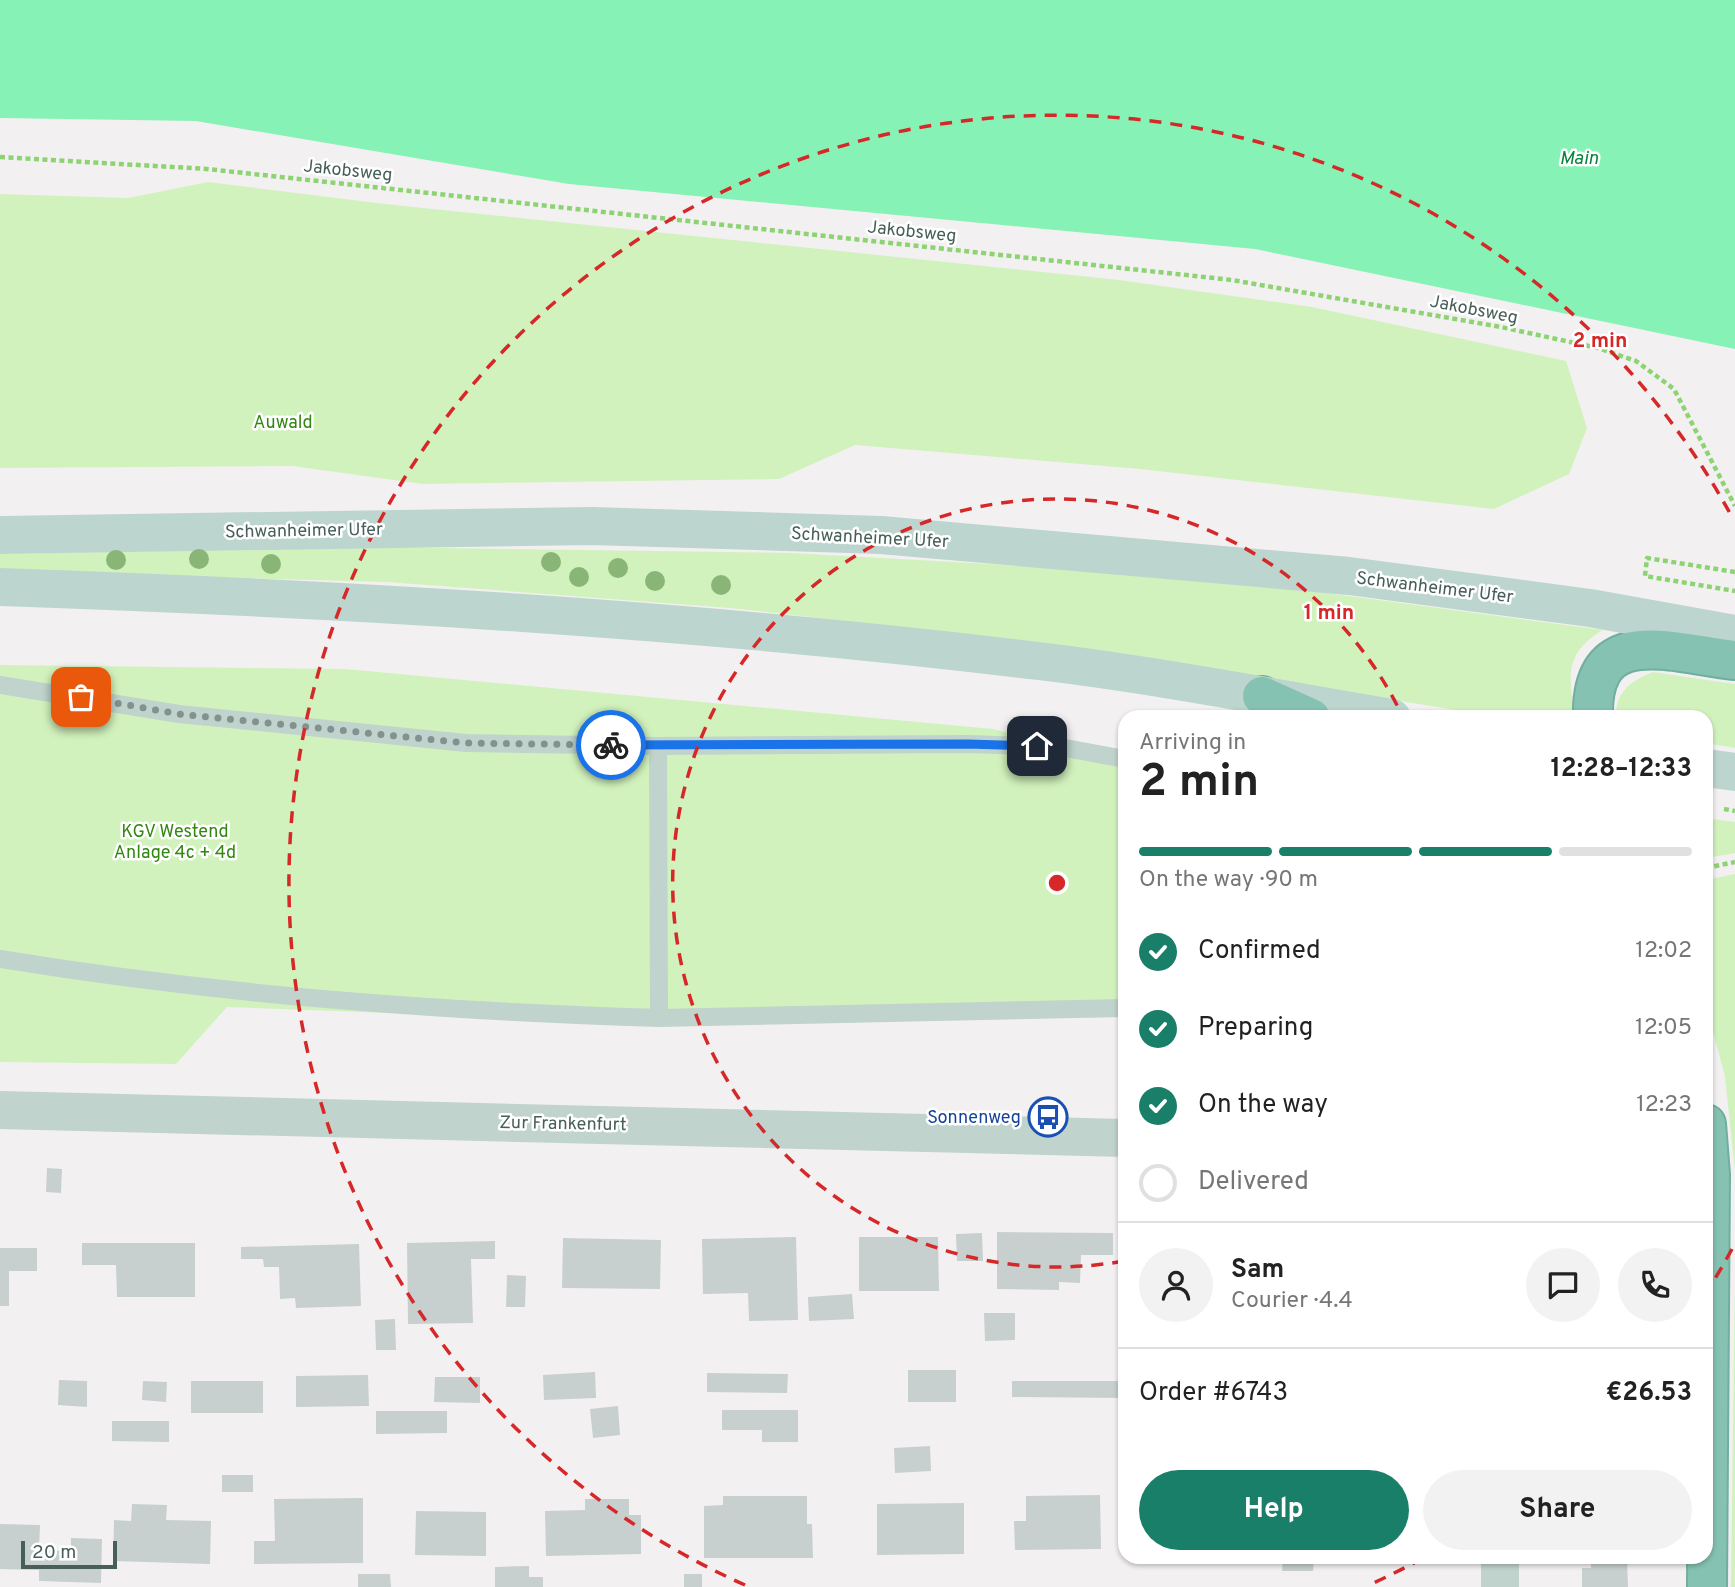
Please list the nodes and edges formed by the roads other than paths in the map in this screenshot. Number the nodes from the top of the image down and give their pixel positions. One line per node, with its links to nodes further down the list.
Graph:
1 (0, 535): 3 (main road, Schwanheimer Ufer)
2 (0, 587): 6 (main road)
3 (1735, 634)
4 (1735, 660): 9 (highway)
5 (0, 685): 10 (lane)
6 (1262, 696): 7 (highway); 8 (main road)
7 (1293, 710)
8 (1345, 710)
9 (1593, 710)
10 (658, 746): 11 (lane); 16 (lane)
11 (1118, 758)
12 (1713, 769): 13 (main road)
13 (1735, 772)
14 (0, 960): 16 (lane)
15 (1118, 1008): 16 (lane)
16 (659, 1018)
17 (0, 1110): 18 (street, Zur Frankenfurt)
18 (1118, 1138)
19 (1500, 1564): 21 (street)
20 (1707, 1564): 22 (highway)
21 (1500, 1587)
22 (1707, 1587)

